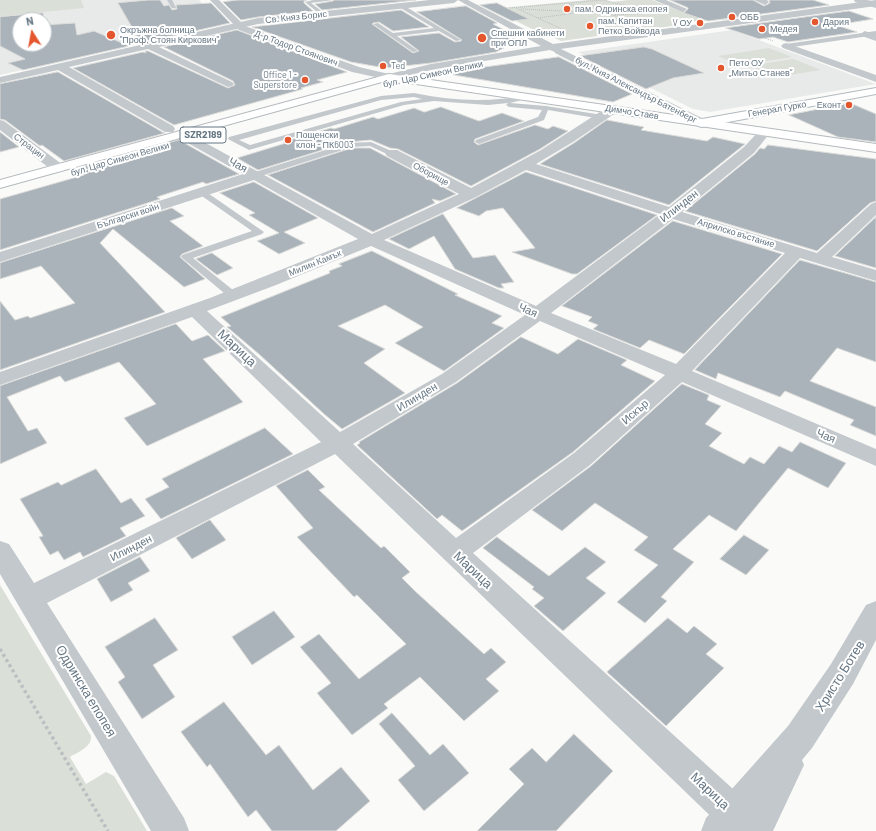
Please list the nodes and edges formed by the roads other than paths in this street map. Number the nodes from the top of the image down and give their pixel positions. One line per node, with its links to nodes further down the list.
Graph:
1 (169, 0): 10 (lane)
2 (214, 0): 14 (street, Д-р Тодор Стоянович)
3 (331, 0): 12 (lane)
4 (449, 0): 7 (street, бул. Княз Александър Батенберг); 9 (street, Св. Княз Борис)
5 (658, 0): 11 (street)
6 (858, 0): 8 (street)
7 (464, 1): 23 (street, бул. Княз Александър Батенберг)
8 (875, 5): 23 (street, бул. Цар Симеон Велики)
9 (401, 6): 12 (street, Св. Княз Борис); 15 (lane)
10 (174, 7)
11 (683, 9)
12 (322, 14): 14 (street, Св. Княз Борис)
13 (376, 24): 18 (lane)
14 (238, 25): 21 (street, Св. Княз Борис); 26 (street, Д-р Тодор Стоянович)
15 (440, 29): 18 (lane); 20 (lane)
16 (876, 33): 17 (lane)
17 (865, 34): 19 (street); 22 (lane)
18 (392, 35): 24 (lane)
19 (876, 38)
20 (458, 40)
21 (150, 46): 25 (street, Св. Княз Борис); 30 (street)
22 (786, 46): 28 (street)
23 (555, 49): 26 (street, бул. Цар Симеон Велики / SZR2189); 27 (street, бул. Цар Симеон Велики / SZR2189); 37 (street, бул. Княз Александър Батенберг)
24 (415, 51)
25 (60, 67): 29 (street, Св. Княз Борис); 39 (street)
26 (389, 77): 27 (main road, Димчо Стаев); 46 (main road, бул. Цар Симеон Велики / SZR2189)
27 (406, 79): 32 (main road, Димчо Стаев); 41 (main road, бул. Цар Симеон Велики / SZR2189)
28 (876, 79)
29 (0, 80)
30 (228, 84)
31 (876, 91): 37 (main road, Генерал Гурко)
32 (528, 97): 34 (lane); 36 (main road, Димчо Стаев)
33 (434, 99): 33 (lane); 34 (lane)
34 (488, 103): 35 (lane)
35 (546, 108): 36 (lane); 42 (lane)
36 (608, 113): 37 (main road, Димчо Стаев); 45 (street, Милин Камък)
37 (702, 123): 40 (main road, Димчо Стаев)
38 (0, 124): 46 (street, Страцин)
39 (169, 129)
40 (764, 133): 43 (main road, Димчо Стаев); 53 (street, Илинден)
41 (191, 139): 47 (street, Чая); 49 (main road, бул. Цар Симеон Велики / SZR2189)
42 (479, 142)
43 (876, 148)
44 (392, 153): 47 (lane); 51 (street, Оборище)
45 (527, 166): 51 (street, Милин Камък); 53 (street, Априлско въстание)
46 (58, 168): 48 (main road, бул. Цар Симеон Велики / SZR2189)
47 (255, 175): 50 (street, Български войн); 54 (street, Чая)
48 (0, 184)
49 (0, 192)
50 (202, 192): 56 (street, Български войн); 59 (lane)
51 (471, 194): 54 (street, Милин Камък)
52 (876, 207): 57 (street)
53 (671, 213): 55 (street, Априлско въстание); 61 (street, Илинден)
54 (373, 241): 59 (street, Милин Камък); 61 (street, Чая)
55 (797, 251): 57 (street, Априлско въстание); 62 (street, Искър)
56 (0, 257)
57 (820, 259): 58 (street, Априлско въстание)
58 (876, 276)
59 (234, 296): 60 (street, Милин Камък)
60 (194, 309): 63 (street, Милин Камък); 64 (street, Марица)
61 (538, 314): 62 (street, Чая); 64 (street, Илинден)
62 (679, 373): 65 (street, Чая); 67 (street, Искър)
63 (0, 379)
64 (338, 443): 67 (street, Марица); 68 (street, Илинден)
65 (876, 458)
66 (0, 551): 68 (street, Одринска епопея)
67 (455, 553): 70 (street, Марица)
68 (29, 599): 71 (street, Одринска епопея)
69 (873, 627): 70 (street, Христо Ботев)
70 (740, 827)
71 (171, 831)

